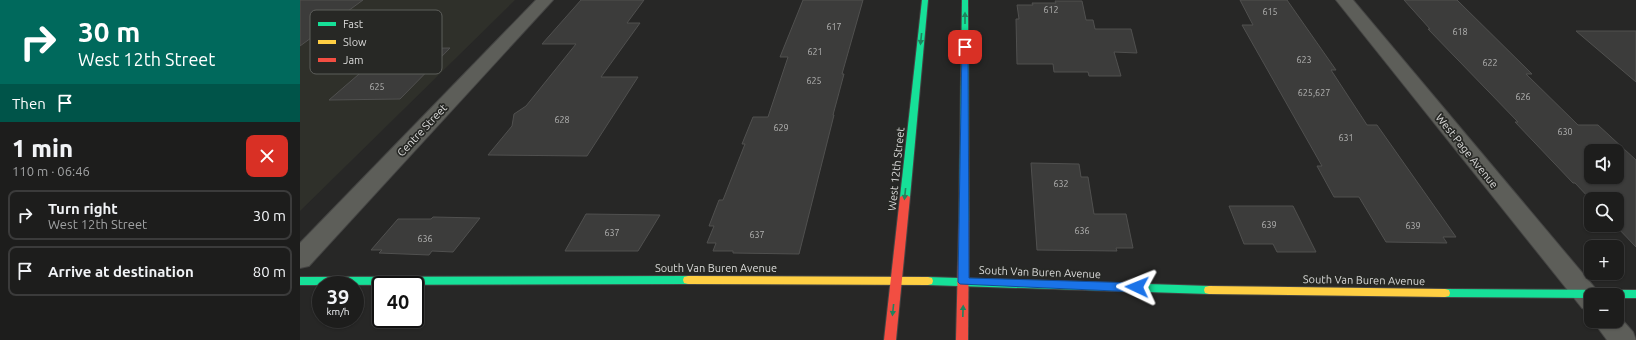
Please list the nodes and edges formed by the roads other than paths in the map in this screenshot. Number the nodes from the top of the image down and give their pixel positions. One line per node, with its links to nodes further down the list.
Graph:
1 (545, 0): 5 (street, Centre Street)
2 (925, 0): 6 (main road, West 12th Street, one-way to 6)
3 (965, 0): 8 (main road, one-way to 3)
4 (1344, 0): 9 (street, West Page Avenue)
5 (300, 259)
6 (896, 280): 7 (main road, South Van Buren Avenue); 8 (main road, South Van Buren Avenue); 14 (main road, West 12th Street, one-way to 14)
7 (300, 281)
8 (964, 282): 12 (main road, South Van Buren Avenue); 15 (main road, one-way to 8)
9 (1584, 293)
10 (1636, 294): 11 (main road, South Van Buren Avenue)
11 (1624, 295)
12 (1584, 298)
13 (1613, 328): 16 (street)
14 (890, 340)
15 (962, 340)
16 (1623, 340)

